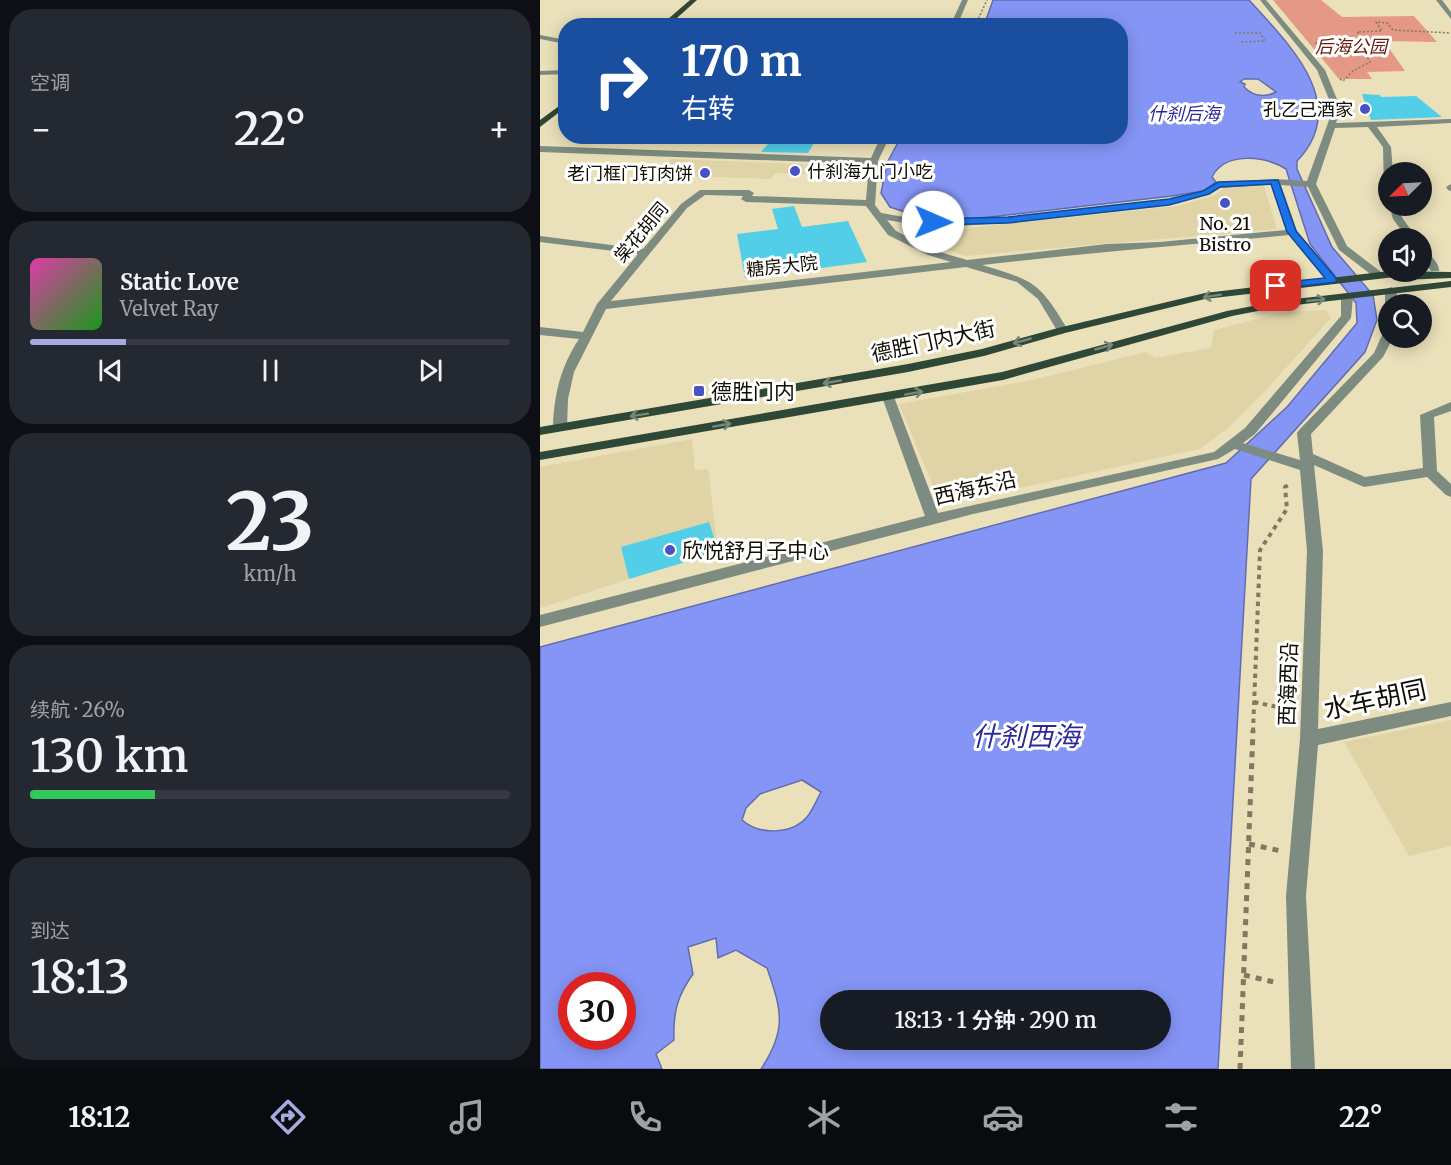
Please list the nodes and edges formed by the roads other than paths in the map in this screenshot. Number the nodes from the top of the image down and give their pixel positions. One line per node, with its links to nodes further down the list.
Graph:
1 (694, 0): 6 (main road)
2 (965, 0): 7 (street)
3 (1263, 0): 17 (street)
4 (1439, 0): 5 (street)
5 (1451, 17)
6 (673, 18)
7 (957, 18)
8 (557, 32): 9 (street)
9 (540, 36): 10 (street)
10 (558, 40)
11 (558, 72): 12 (street)
12 (540, 73)
13 (558, 109): 14 (main road)
14 (544, 118): 16 (main road)
15 (1451, 121): 18 (street)
16 (540, 124)
17 (1329, 126): 18 (street); 24 (street)
18 (1372, 126): 22 (street)
19 (882, 144): 21 (street)
20 (540, 149): 21 (street)
21 (874, 161): 25 (street)
22 (1388, 162)
23 (1275, 182): 24 (street); 26 (street); 27 (street)
24 (1311, 184): 35 (street)
25 (870, 203): 26 (street); 29 (street, 棠花胡同)
26 (878, 215): 30 (street)
27 (1292, 232): 30 (street, 糖房大院); 39 (street)
28 (540, 239): 29 (street)
29 (645, 252): 44 (street, 棠花胡同)
30 (967, 262): 44 (street, 糖房大院); 45 (street)
31 (1432, 265): 34 (street)
32 (1451, 268): 34 (main road)
33 (1432, 269): 34 (main road)
34 (1435, 269)
35 (1378, 274)
36 (1432, 275): 37 (main road)
37 (1451, 275)
38 (1378, 276): 39 (main road)
39 (1333, 282): 45 (main road, 德胜门内大街, one-way to 45); 48 (main road)
40 (1451, 284): 41 (main road)
41 (1391, 290): 42 (street); 43 (main road)
42 (1391, 294)
43 (1347, 297): 48 (main road, one-way to 43); 54 (street, 西海东沿)
44 (601, 306): 47 (street, 棠花胡同)
45 (1062, 330): 52 (main road, 德胜门内大街, one-way to 52)
46 (540, 331): 47 (street)
47 (586, 336): 52 (street, 棠花胡同)
48 (1135, 337): 50 (main road, one-way to 48)
49 (1382, 348): 56 (street, 西海西沿)
50 (888, 397): 55 (main road, one-way to 50); 59 (street)
51 (1451, 406): 57 (street)
52 (560, 427): 53 (main road, 德胜门内大街)
53 (540, 431)
54 (1238, 445): 56 (street); 59 (street, 西海东沿)
55 (540, 456)
56 (1307, 465): 57 (street); 62 (street, 西海西沿)
57 (1430, 472): 58 (street)
58 (1451, 492)
59 (933, 519): 60 (street, 西海东沿)
60 (540, 621)
61 (1451, 709): 62 (street, 水车胡同)
62 (1309, 739): 63 (street, 西海西沿)
63 (1303, 1069)

